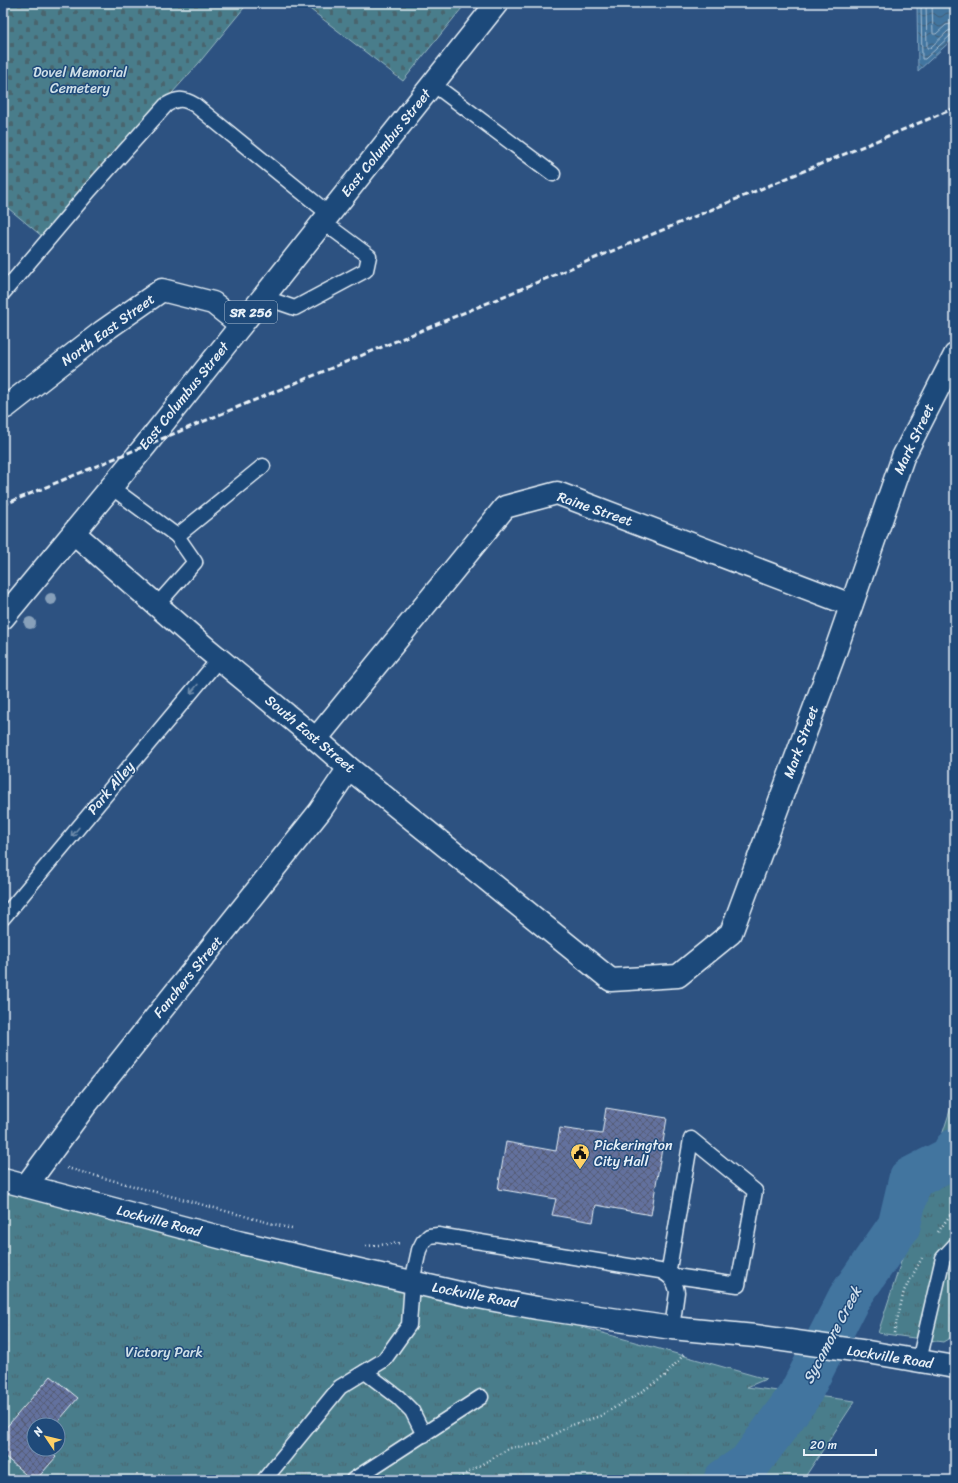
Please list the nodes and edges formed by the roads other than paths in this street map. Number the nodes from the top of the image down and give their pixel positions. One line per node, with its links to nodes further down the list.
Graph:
1 (497, 3): 2 (street, East Columbus Street / SR 256)
2 (433, 84): 3 (lane); 4 (street, East Columbus Street / SR 256)
3 (553, 174)
4 (326, 218): 5 (lane); 6 (street, East Columbus Street / SR 256); 6 (lane)
5 (3, 293)
6 (263, 297): 7 (street, East Columbus Street / SR 256)
7 (241, 325): 9 (street, North East Street); 11 (street, East Columbus Street / SR 256)
8 (955, 355): 15 (street, Mark Street)
9 (3, 407)
10 (263, 466): 13 (lane)
11 (111, 487): 12 (street, East Columbus Street / SR 256); 13 (lane)
12 (74, 533): 14 (street, South East Street); 16 (street, East Columbus Street / SR 256)
13 (177, 536): 14 (lane)
14 (157, 605): 17 (street, South East Street)
15 (851, 605): 18 (street, Raine Street); 21 (street, Mark Street)
16 (3, 618)
17 (219, 659): 18 (street, South East Street); 20 (lane, Park Alley, one-way to 20)
18 (316, 739): 19 (street, South East Street)
19 (349, 768): 21 (street, South East Street); 23 (street, Fanchers Street)
20 (3, 918)
21 (550, 930)
22 (3, 1180): 23 (street, Lockville Road)
23 (26, 1186): 26 (street, Lockville Road)
24 (955, 1245): 28 (lane)
25 (668, 1274): 25 (lane); 26 (lane); 27 (lane)
26 (412, 1282): 27 (street, Lockville Road); 30 (lane)
27 (672, 1328): 28 (street, Lockville Road)
28 (919, 1361): 29 (street, Lockville Road)
29 (955, 1367)
30 (365, 1372): 32 (lane); 33 (lane)
31 (481, 1397): 32 (lane)
32 (424, 1435): 34 (lane)
33 (264, 1480)
34 (354, 1480)

